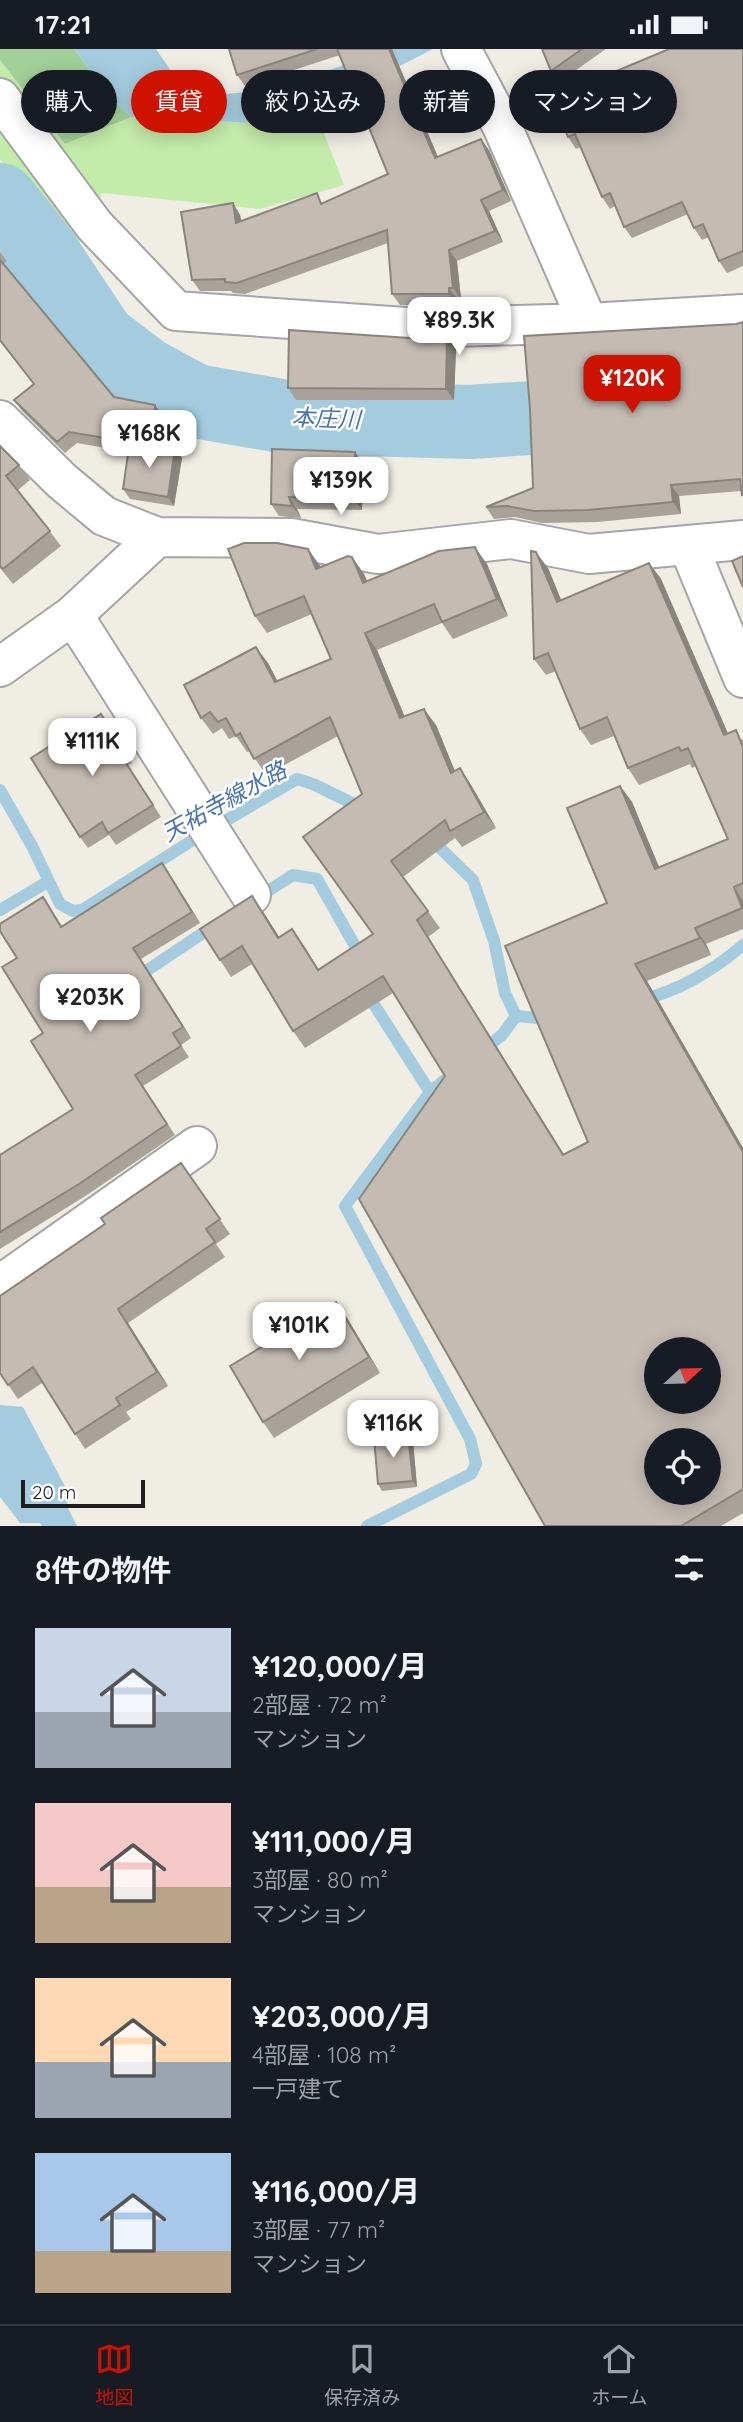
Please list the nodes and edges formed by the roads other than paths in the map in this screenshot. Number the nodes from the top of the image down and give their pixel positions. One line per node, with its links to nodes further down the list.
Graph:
1 (461, 49): 4 (street)
2 (0, 98): 4 (street)
3 (743, 314): 4 (street)
4 (588, 323)
5 (0, 420): 6 (street)
6 (157, 537): 8 (street); 9 (street)
7 (743, 540): 8 (street)
8 (688, 545): 11 (street)
9 (73, 615): 10 (street); 12 (street)
10 (0, 667)
11 (743, 678)
12 (251, 895)
13 (197, 1146): 14 (street)
14 (0, 1285)

